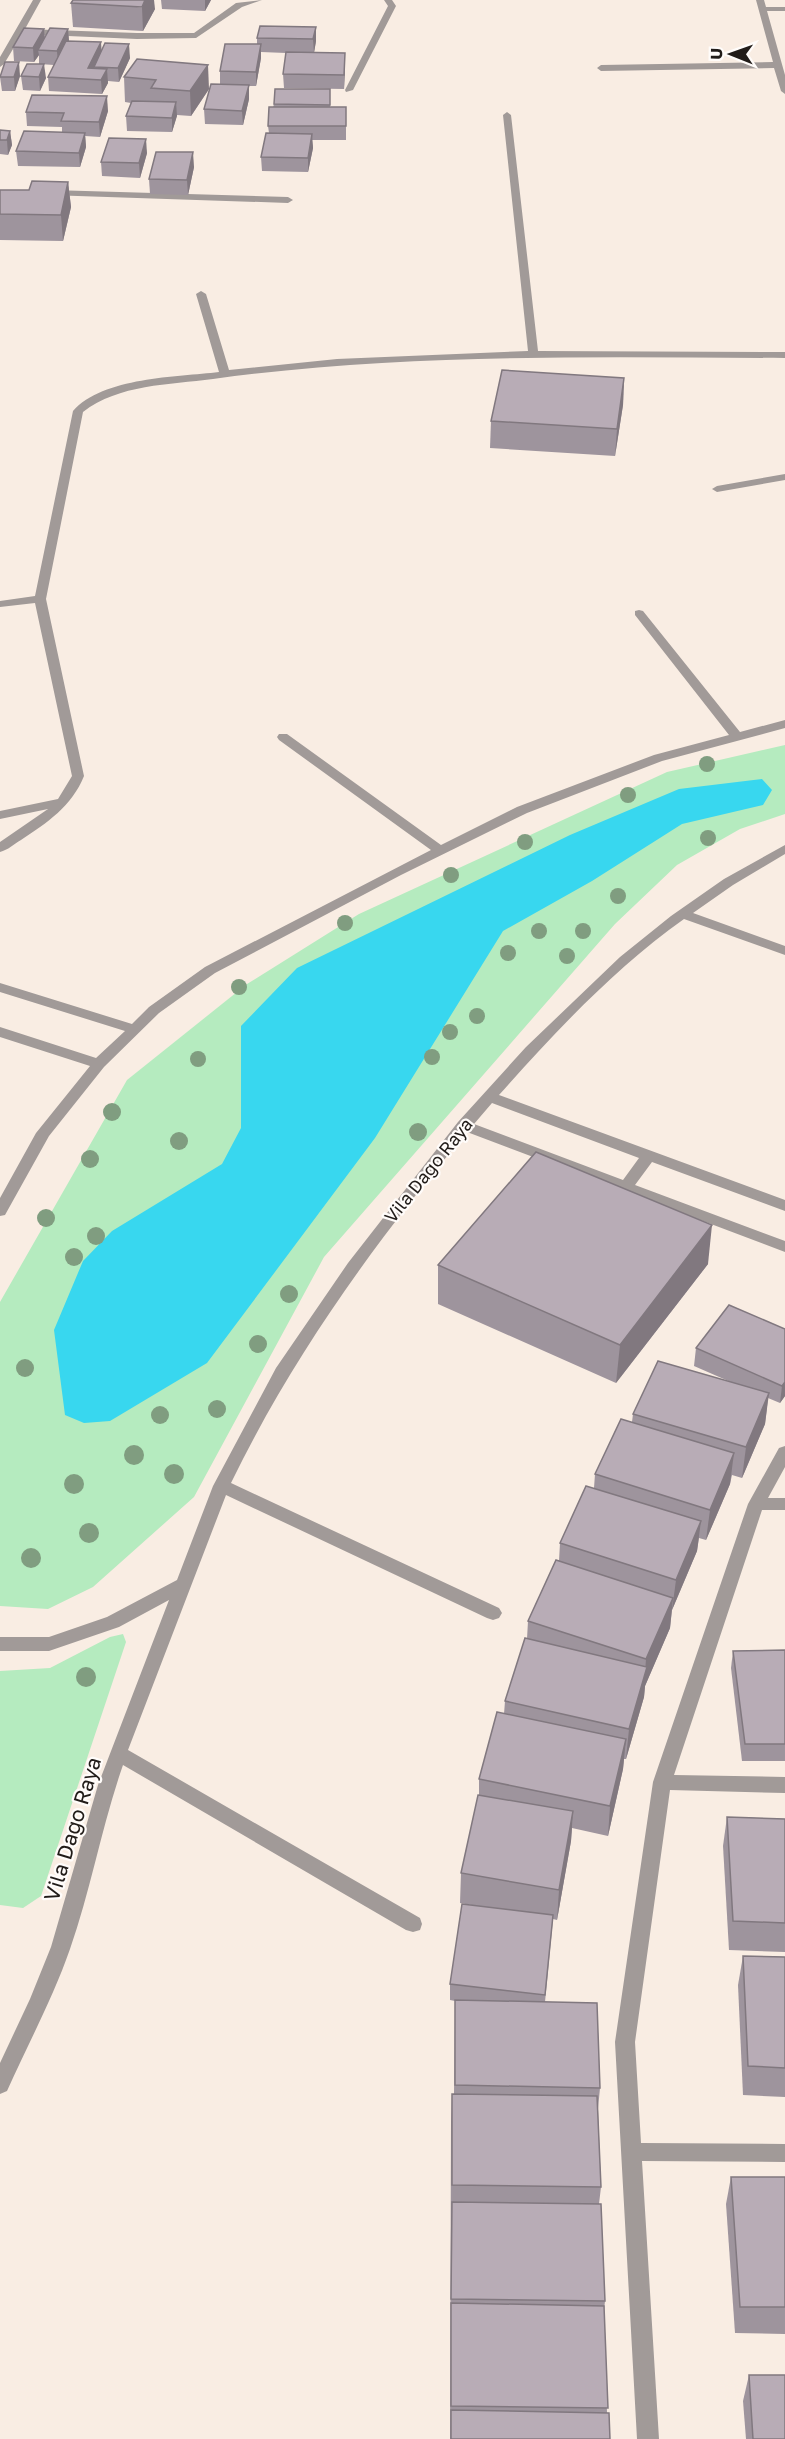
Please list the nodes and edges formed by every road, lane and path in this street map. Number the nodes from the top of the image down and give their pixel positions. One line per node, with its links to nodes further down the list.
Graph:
1 (37, 0): 6 (street)
2 (258, 0): 6 (street)
3 (388, 0): 10 (street)
4 (761, 4): 5 (street); 8 (street)
5 (785, 9)
6 (18, 31): 7 (street)
7 (0, 64)
8 (777, 65): 9 (street); 11 (street)
9 (601, 68)
10 (350, 90)
11 (785, 91)
12 (507, 115): 16 (street)
13 (35, 192): 14 (street)
14 (288, 200)
15 (201, 294): 18 (street)
16 (532, 354): 17 (street); 18 (street)
17 (785, 355)
18 (225, 373): 21 (street)
19 (785, 477): 20 (street)
20 (717, 489)
21 (40, 598): 22 (street); 27 (street)
22 (0, 604)
23 (639, 613): 26 (street)
24 (785, 724): 26 (street)
25 (283, 737): 31 (street)
26 (738, 737): 31 (street)
27 (64, 802): 28 (street); 29 (street)
28 (0, 815)
29 (0, 848)
30 (785, 849): 32 (street, Vila Dago Raya)
31 (440, 850): 35 (street)
32 (682, 914): 33 (street); 38 (street, Vila Dago Raya)
33 (785, 951)
34 (0, 987): 35 (street)
35 (134, 1029): 37 (street)
36 (0, 1032): 37 (street)
37 (99, 1064): 43 (street)
38 (488, 1096): 39 (street, Vila Dago Raya); 40 (street)
39 (463, 1125): 41 (street); 46 (street, Vila Dago Raya)
40 (649, 1155): 41 (street); 42 (street)
41 (626, 1187): 44 (street)
42 (785, 1206)
43 (0, 1211)
44 (785, 1247)
45 (785, 1452): 47 (street)
46 (221, 1486): 49 (street, Vila Dago Raya); 50 (street)
47 (756, 1504): 48 (street); 53 (street)
48 (785, 1504)
49 (184, 1584): 51 (street); 52 (street, Vila Dago Raya)
50 (494, 1613)
51 (0, 1644)
52 (118, 1753): 55 (street); 56 (street, Vila Dago Raya)
53 (662, 1782): 54 (street); 57 (street)
54 (785, 1785)
55 (413, 1924)
56 (0, 2085)
57 (630, 2152): 58 (street); 59 (street)
58 (785, 2153)
59 (648, 2439)

